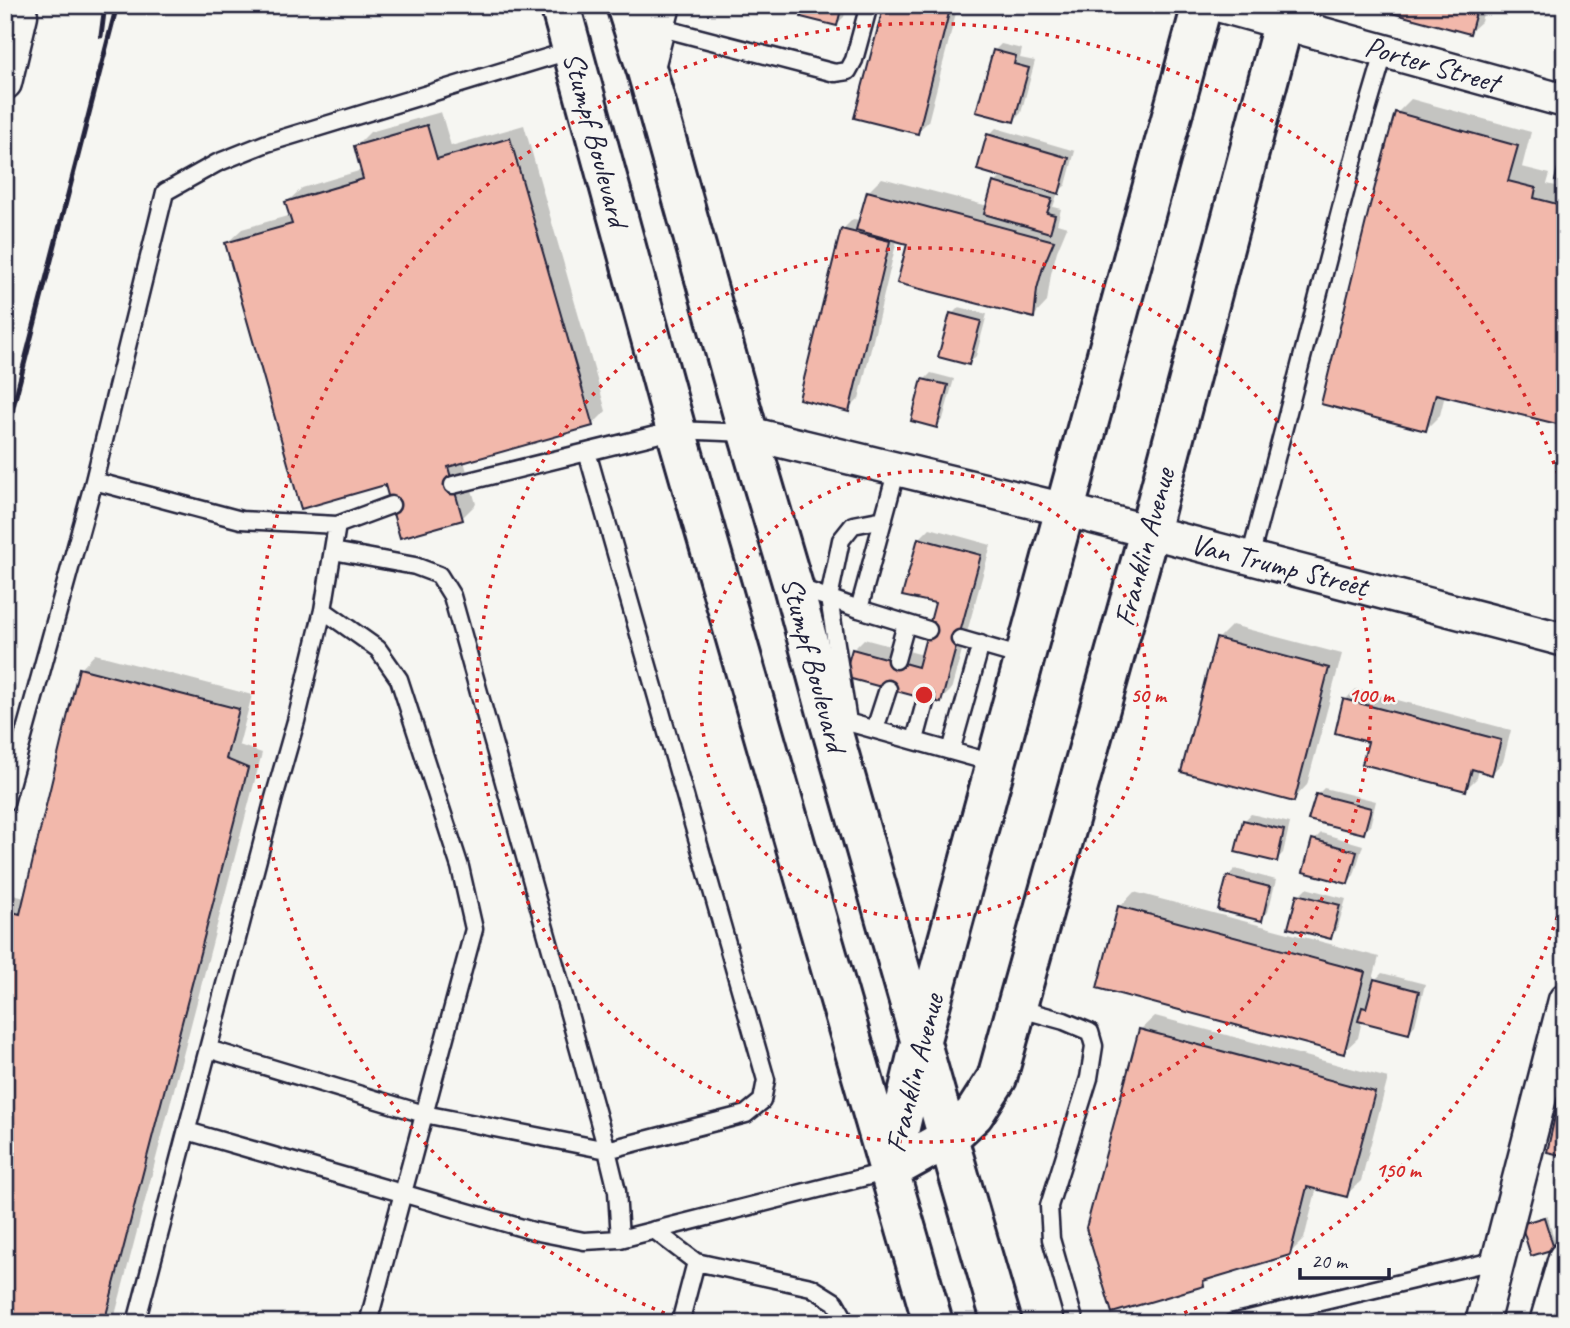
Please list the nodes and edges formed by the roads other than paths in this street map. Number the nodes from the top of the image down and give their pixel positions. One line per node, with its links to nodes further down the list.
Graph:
1 (18, 5): 12 (street)
2 (560, 5): 9 (main road, Stumpf Boulevard)
3 (626, 5): 11 (main road, Stumpf Boulevard)
4 (869, 5): 8 (lane)
5 (1202, 5): 21 (main road, Franklin Avenue)
6 (1218, 5): 7 (street, Porter Street)
7 (1285, 14): 10 (street, Porter Street); 24 (main road, Franklin Avenue)
8 (661, 16): 11 (street)
9 (572, 50): 14 (main road, Stumpf Boulevard); 18 (lane)
10 (1385, 50): 13 (street, Porter Street); 26 (lane)
11 (647, 71): 15 (main road, Stumpf Boulevard)
12 (5, 83)
13 (1565, 100)
14 (676, 430): 15 (lane); 16 (lane); 54 (main road, Stumpf Boulevard)
15 (748, 433): 17 (street, Van Trump Street); 27 (main road, Stumpf Boulevard)
16 (587, 452): 19 (lane); 53 (lane)
17 (897, 469): 21 (street, Van Trump Street); 22 (lane)
18 (93, 481): 23 (lane); 45 (lane)
19 (453, 485)
20 (391, 505): 23 (lane)
21 (1066, 510): 24 (street, Van Trump Street); 36 (main road, Franklin Avenue)
22 (884, 519): 28 (lane); 29 (lane)
23 (337, 525): 25 (lane)
24 (1149, 532): 26 (street, Van Trump Street); 47 (main road, Franklin Avenue)
25 (333, 551): 30 (lane); 53 (lane)
26 (1250, 558): 34 (street, Van Trump Street)
27 (793, 586): 28 (lane); 40 (main road, Stumpf Boulevard)
28 (828, 597): 29 (lane); 40 (lane)
29 (859, 609): 31 (lane)
30 (323, 610): 49 (lane); 50 (lane)
31 (906, 624): 32 (lane); 37 (lane)
32 (928, 630)
33 (960, 639): 35 (lane)
34 (1565, 640)
35 (981, 644): 36 (lane); 43 (lane)
36 (1026, 657): 44 (main road, Franklin Avenue)
37 (896, 660)
38 (888, 689): 41 (lane)
39 (926, 699): 42 (lane)
40 (838, 719): 41 (lane); 48 (main road, Stumpf Boulevard)
41 (875, 729): 42 (lane)
42 (915, 740): 43 (lane)
43 (951, 751): 44 (lane)
44 (997, 764): 48 (main road, Franklin Avenue)
45 (5, 803)
46 (1565, 1000): 59 (street)
47 (1017, 1008): 52 (main road, Franklin Avenue); 67 (lane)
48 (920, 1043): 52 (main road, Stumpf Boulevard); 54 (main road, Franklin Avenue)
49 (208, 1049): 50 (lane); 51 (lane)
50 (425, 1114): 53 (lane); 55 (lane)
51 (187, 1131): 55 (lane); 61 (lane)
52 (948, 1138): 54 (main road, Franklin Avenue); 66 (main road, Stumpf Boulevard)
53 (607, 1150): 57 (lane)
54 (889, 1171): 56 (lane); 65 (main road, Stumpf Boulevard)
55 (404, 1192): 57 (lane); 62 (lane)
56 (654, 1230): 57 (lane); 60 (lane)
57 (620, 1239)
58 (1565, 1258): 70 (street)
59 (1497, 1260): 68 (lane); 69 (street)
60 (696, 1262): 63 (lane); 64 (lane)
61 (136, 1323)
62 (368, 1323)
63 (680, 1323)
64 (847, 1323)
65 (933, 1323)
66 (1002, 1323)
67 (1075, 1323)
68 (1232, 1323)
69 (1482, 1323)
70 (1546, 1323)

